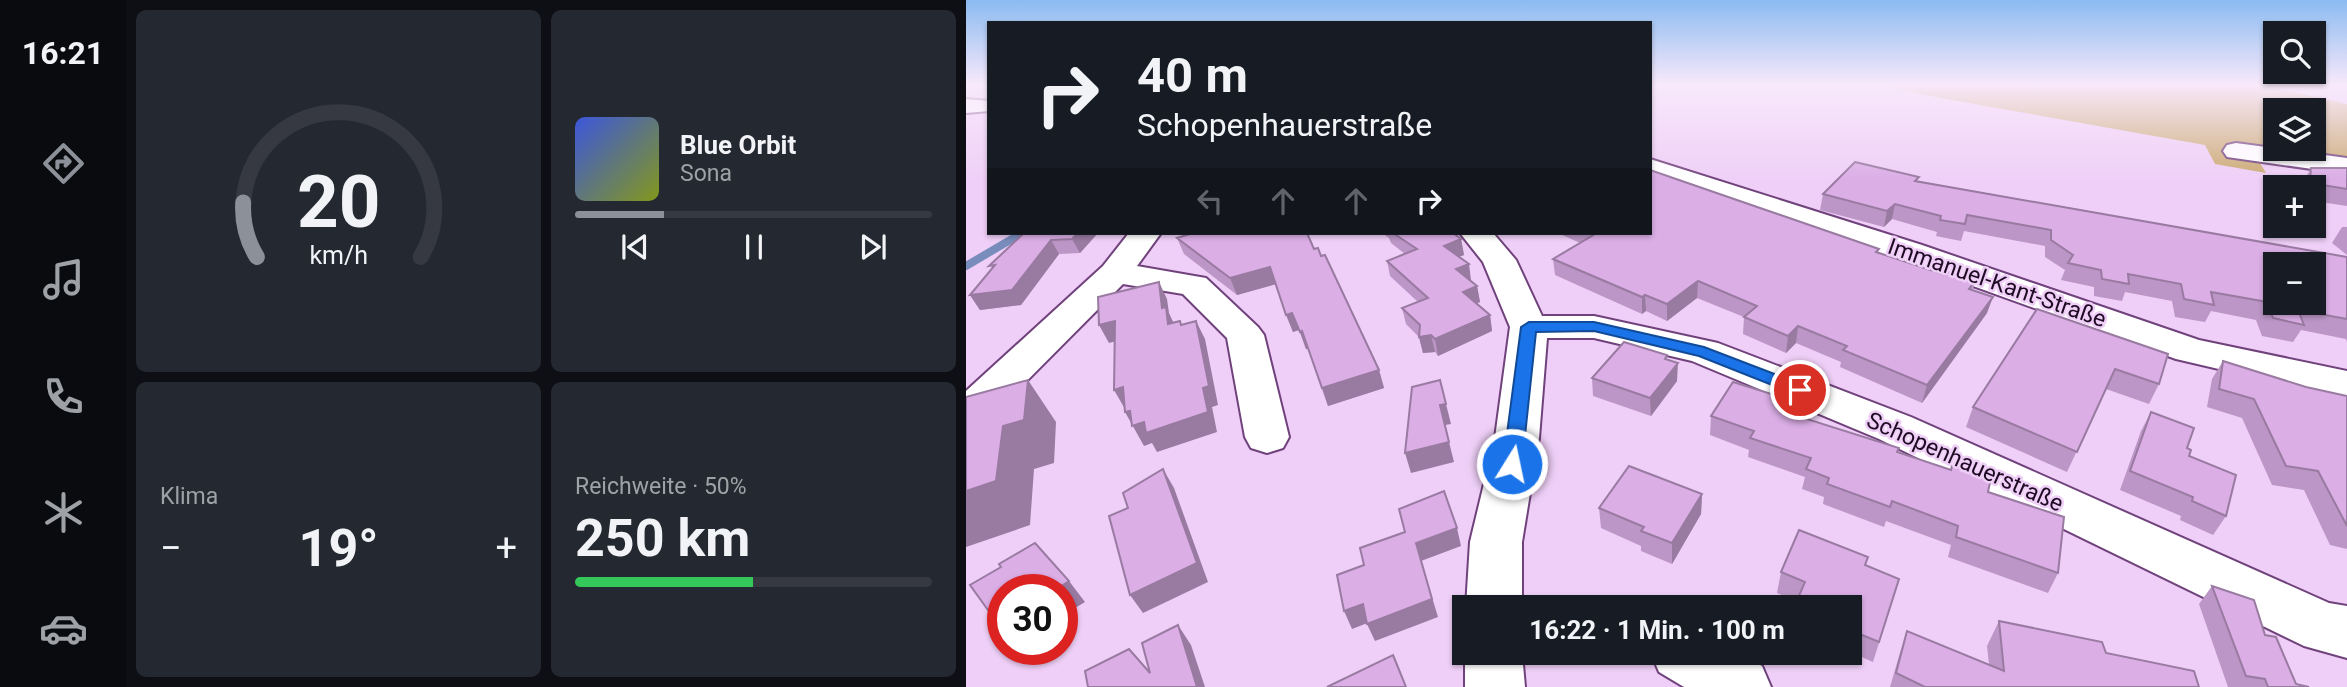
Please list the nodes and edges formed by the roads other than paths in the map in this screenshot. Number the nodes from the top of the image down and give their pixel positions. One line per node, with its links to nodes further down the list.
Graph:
1 (2236, 151): 2 (street)
2 (2347, 166)
3 (1652, 168): 8 (street, Immanuel-Kant-Straße)
4 (1144, 235): 6 (street)
5 (1477, 235): 7 (street)
6 (1115, 273): 9 (street); 10 (street)
7 (1529, 327): 11 (street); 12 (street, Schopenhauerstraße)
8 (2347, 385)
9 (966, 416)
10 (1267, 437)
11 (1494, 595)
12 (2339, 636)
13 (1494, 665): 15 (street)
14 (1702, 665): 16 (street)
15 (1495, 687)
16 (1741, 687)

